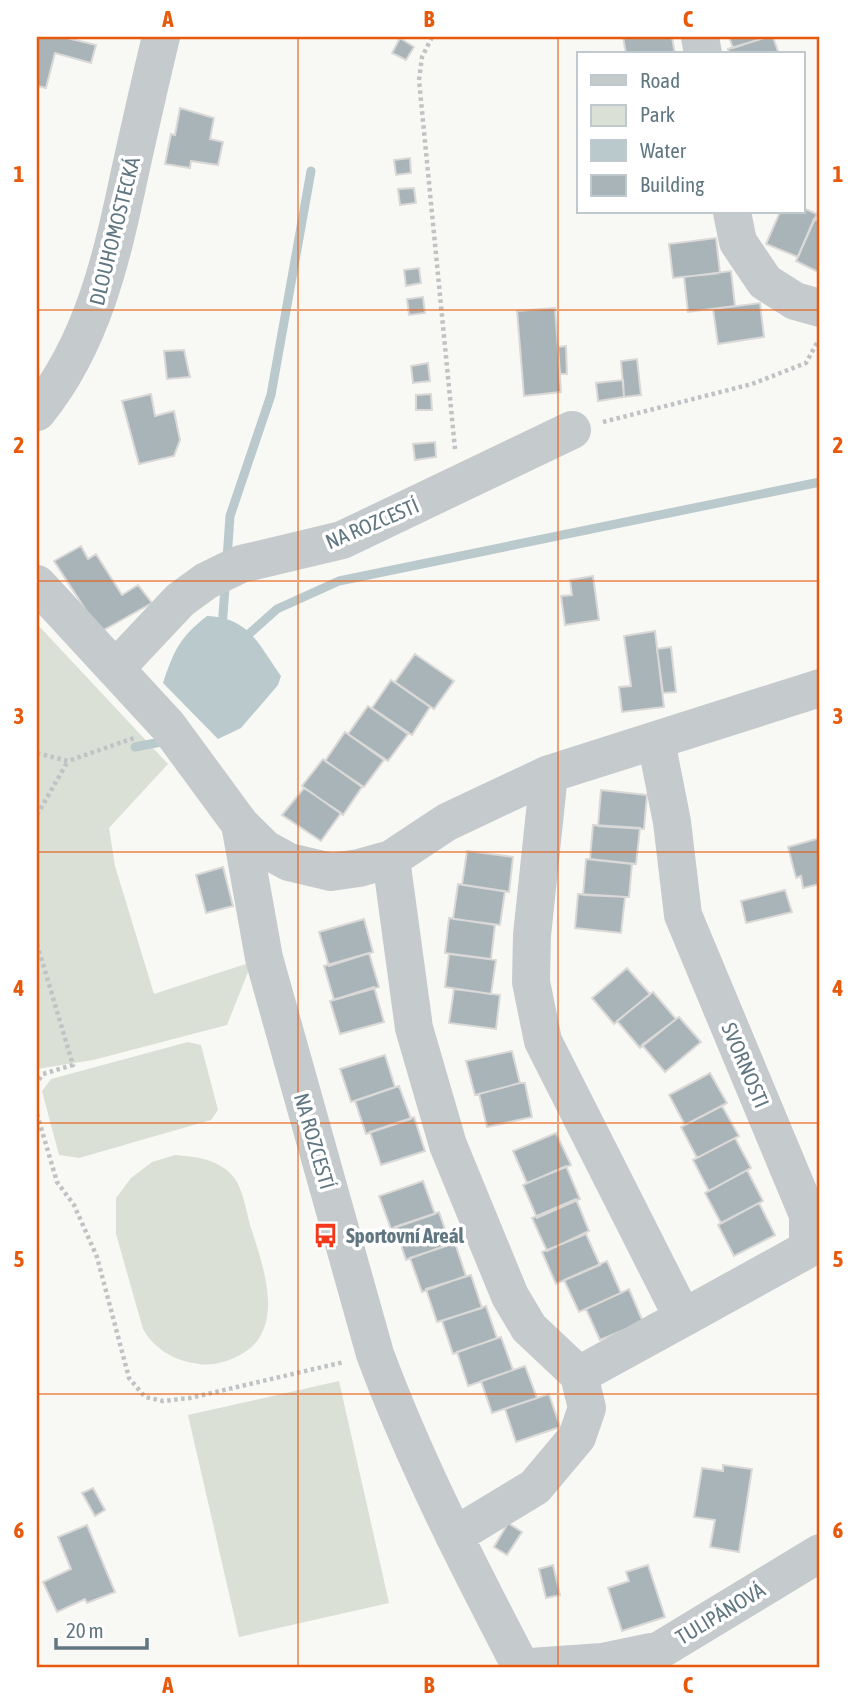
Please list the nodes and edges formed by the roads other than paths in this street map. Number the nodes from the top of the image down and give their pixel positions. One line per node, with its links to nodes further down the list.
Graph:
1 (161, 37): 4 (street, DLOUHOMOSTECKÁ)
2 (732, 214): 3 (street)
3 (820, 308)
4 (37, 412)
5 (572, 430): 7 (street, NA ROZCESTÍ)
6 (37, 584): 7 (street, NA ROZCESTÍ)
7 (115, 670): 11 (street, NA ROZCESTÍ)
8 (818, 696): 9 (street)
9 (656, 741): 10 (street); 13 (street, SVORNOSTI)
10 (549, 774): 12 (street); 13 (street)
11 (240, 824): 12 (street); 15 (street, NA ROZCESTÍ)
12 (391, 859): 14 (street)
13 (683, 1318): 14 (street, SVORNOSTI)
14 (579, 1375): 15 (street)
15 (454, 1536): 17 (street, NA ROZCESTÍ)
16 (820, 1553): 18 (street, TULIPÁNOVÁ)
17 (521, 1667)
18 (531, 1667)

